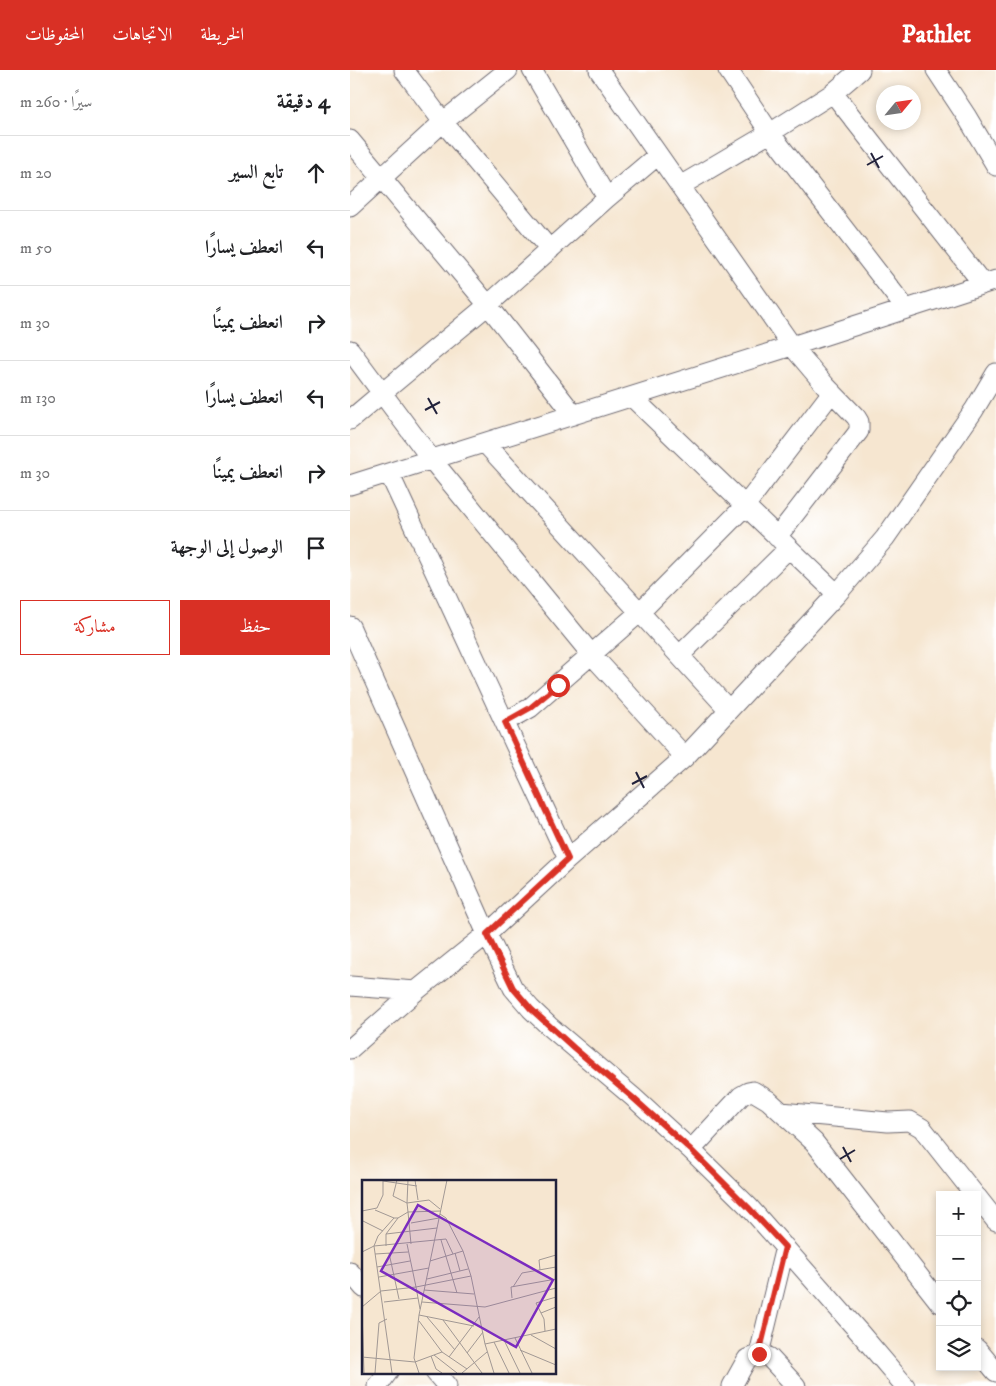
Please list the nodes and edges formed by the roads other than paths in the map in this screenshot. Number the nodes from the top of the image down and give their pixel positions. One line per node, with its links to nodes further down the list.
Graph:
1 (404, 70): 9 (street)
2 (508, 70): 9 (street)
3 (532, 70): 16 (street)
4 (599, 70): 12 (street)
5 (728, 70): 10 (street)
6 (860, 70): 8 (street)
7 (936, 70): 13 (street)
8 (833, 94): 10 (street); 19 (street)
9 (443, 122): 14 (street); 18 (street)
10 (770, 133): 15 (street); 21 (street)
11 (350, 140): 14 (street)
12 (658, 155): 15 (street); 16 (street)
13 (996, 166)
14 (383, 178): 17 (street); 20 (street)
15 (680, 186): 22 (street)
16 (607, 198): 18 (street)
17 (350, 207)
18 (550, 250): 20 (street)
19 (989, 282): 21 (street)
20 (488, 305): 26 (street); 28 (street)
21 (906, 309): 22 (street)
22 (792, 346): 25 (street); 27 (street)
23 (350, 350): 26 (street)
24 (996, 373): 36 (street)
25 (832, 392): 34 (street); 35 (street)
26 (382, 393): 29 (street); 31 (street)
27 (632, 396): 28 (street); 34 (street)
28 (574, 415): 30 (street)
29 (350, 420)
30 (485, 443): 31 (street); 37 (street)
31 (432, 460): 32 (street); 39 (street)
32 (389, 473): 33 (street); 42 (street)
33 (350, 485)
34 (746, 506): 35 (street); 37 (street)
35 (783, 542): 36 (street); 40 (street)
36 (837, 594): 41 (street)
37 (640, 612): 39 (street); 40 (street)
38 (350, 626): 45 (street)
39 (591, 654): 42 (street); 43 (street)
40 (680, 655): 41 (street)
41 (729, 710): 43 (street)
42 (505, 722): 44 (street)
43 (685, 757): 44 (street)
44 (568, 859): 45 (street)
45 (487, 934): 47 (street); 50 (street)
46 (350, 986): 47 (street)
47 (416, 991): 48 (street)
48 (350, 1049)
49 (781, 1112): 50 (street); 51 (street); 57 (street)
50 (691, 1150): 54 (street)
51 (972, 1191)
52 (981, 1202): 53 (street)
53 (996, 1221)
54 (785, 1247): 58 (street); 67 (street)
55 (350, 1272): 56 (street)
56 (362, 1286)
57 (936, 1297)
58 (759, 1354): 65 (street); 66 (street)
59 (981, 1354): 60 (street)
60 (996, 1372)
61 (387, 1374): 63 (street)
62 (437, 1374): 64 (street)
63 (378, 1386)
64 (447, 1386)
65 (732, 1386)
66 (796, 1386)
67 (905, 1386)

